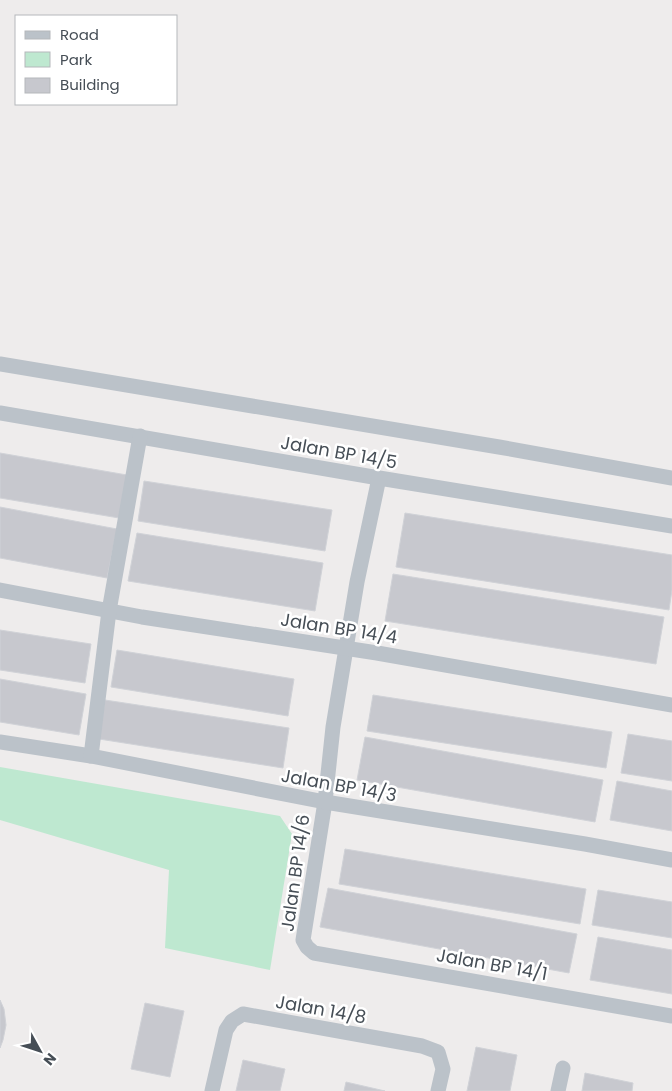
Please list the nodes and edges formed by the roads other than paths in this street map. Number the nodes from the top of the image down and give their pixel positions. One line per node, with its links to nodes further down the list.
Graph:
1 (0, 364): 5 (street)
2 (0, 413): 3 (street, Jalan BP 14/5)
3 (140, 436): 4 (street, Jalan BP 14/5); 8 (street)
4 (379, 478): 6 (street, Jalan BP 14/5); 9 (street, Jalan BP 14/6)
5 (672, 478)
6 (672, 526)
7 (0, 590): 8 (street, Jalan BP 14/4)
8 (110, 611): 9 (street, Jalan BP 14/4); 12 (street)
9 (346, 648): 10 (street, Jalan BP 14/4); 13 (street, Jalan BP 14/6)
10 (672, 704)
11 (0, 742): 12 (street, Jalan BP 14/3)
12 (91, 756): 13 (street, Jalan BP 14/3)
13 (325, 802): 14 (street, Jalan BP 14/3); 15 (street, Jalan BP 14/6)
14 (672, 860)
15 (307, 947): 16 (street, Jalan BP 14/1)
16 (672, 1016)
17 (563, 1068): 20 (street)
18 (212, 1091): 19 (street, Jalan 14/8)
19 (438, 1091)
20 (558, 1091)

